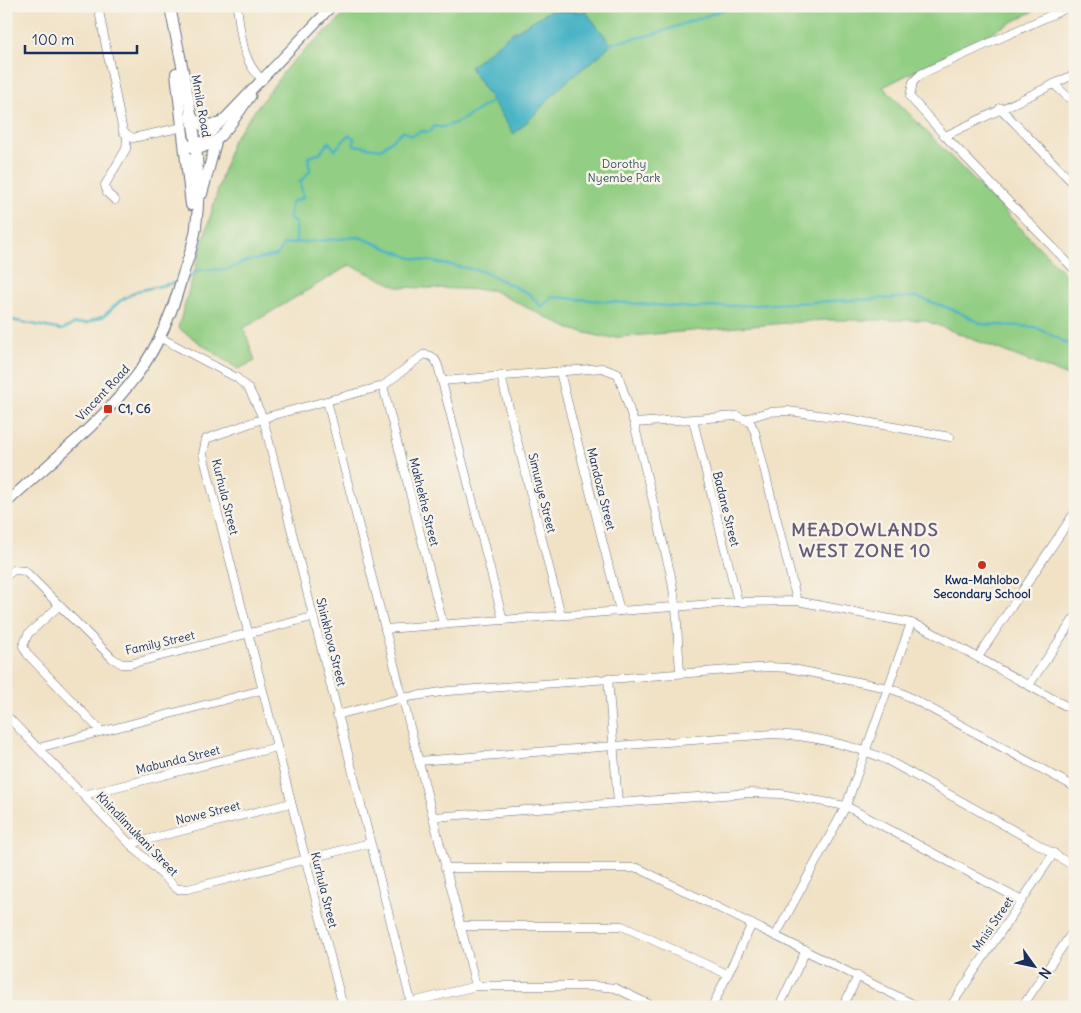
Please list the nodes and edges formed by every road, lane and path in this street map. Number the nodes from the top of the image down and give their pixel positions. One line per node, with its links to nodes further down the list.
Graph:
1 (98, 6): 16 (street)
2 (165, 6): 15 (main road, Mmila Road)
3 (170, 6): 13 (main road, Mmila Road)
4 (237, 6): 9 (street)
5 (332, 6): 9 (street)
6 (1068, 7): 7 (street); 17 (street)
7 (1075, 14)
8 (1075, 74): 10 (street)
9 (263, 80): 14 (street); 18 (street)
10 (1054, 84): 11 (street); 12 (street)
11 (1075, 104)
12 (1000, 108): 17 (street); 21 (street)
13 (190, 117): 14 (main road); 20 (main road, Mmila Road)
14 (217, 124): 20 (street)
15 (183, 127): 16 (street); 19 (main road, Mmila Road)
16 (127, 136): 22 (street)
17 (945, 136): 26 (street)
18 (216, 142): 20 (street); 24 (main road)
19 (185, 143): 20 (street); 23 (main road, Vincent Road)
20 (196, 150): 23 (street); 24 (main road, Vincent Road)
21 (1075, 185)
22 (115, 200)
23 (192, 200): 25 (main road, Vincent Road)
24 (198, 210): 25 (main road, Vincent Road)
25 (190, 246): 27 (main road, Vincent Road)
26 (1075, 270)
27 (161, 338): 33 (street, Shinkhova Street); 38 (main road, Vincent Road)
28 (560, 372): 29 (street); 36 (street); 45 (street, Mandoza Street)
29 (501, 376): 30 (street); 46 (street, Simunye Street)
30 (442, 381): 31 (street, Kurhula Street); 49 (street, Kurhula Street)
31 (383, 386): 32 (street, Kurhula Street); 51 (street, Makhekhe Street)
32 (327, 401): 33 (street, Kurhula Street); 52 (street)
33 (263, 418): 47 (street, Shinkhova Street); 53 (street, Kurhula Street)
34 (746, 419): 35 (street); 37 (street); 41 (street)
35 (693, 420): 36 (street); 42 (street, Badane Street)
36 (634, 424): 44 (street)
37 (950, 437)
38 (6, 502)
39 (1075, 512): 54 (street)
40 (6, 576): 43 (street, Family Street)
41 (797, 601): 42 (street); 50 (street)
42 (738, 602): 44 (street)
43 (60, 605): 53 (street, Family Street); 64 (street)
44 (676, 607): 45 (street); 55 (street)
45 (620, 611): 46 (street)
46 (561, 615): 49 (street)
47 (312, 617): 53 (street, Family Street); 62 (street, Shinkhova Street)
48 (1075, 617): 57 (street)
49 (502, 620): 51 (street)
50 (911, 623): 54 (street); 58 (street)
51 (443, 624): 52 (street)
52 (385, 629): 60 (street)
53 (248, 634): 59 (street, Kurhula Street)
54 (978, 658): 57 (street)
55 (680, 673): 56 (street); 58 (street)
56 (608, 678): 60 (street); 65 (street)
57 (1029, 685): 61 (street)
58 (888, 688): 68 (street); 70 (street)
59 (262, 690): 64 (street); 66 (street, Kurhula Street)
60 (402, 698): 62 (street); 69 (street)
61 (1075, 711)
62 (337, 714): 76 (street, Shinkhova Street)
63 (6, 715): 67 (street, Khindlimukani Street)
64 (100, 730): 67 (street)
65 (613, 744): 68 (street); 69 (street); 73 (street)
66 (277, 747): 71 (street, Mabunda Street); 72 (street, Kurhula Street)
67 (38, 748): 71 (street, Khindlimukani Street)
68 (866, 751): 74 (street); 78 (street)
69 (418, 761): 75 (street)
70 (1075, 787)
71 (84, 795): 77 (street, Khindlimukani Street)
72 (291, 803): 77 (street, Nowe Street); 79 (street, Kurhula Street)
73 (618, 803): 74 (street); 75 (street)
74 (846, 806): 82 (street); 86 (street)
75 (432, 817): 81 (street)
76 (370, 843): 79 (street, Khindlimukani Street); 91 (street, Shinkhova Street)
77 (130, 844): 79 (street, Khindlimukani Street)
78 (1054, 853): 80 (street); 82 (street, Mnisi Street)
79 (305, 859): 92 (street, Kurhula Street)
80 (1075, 867)
81 (446, 868): 83 (street); 84 (street)
82 (1022, 901): 99 (street, Mnisi Street)
83 (752, 924): 86 (street); 88 (street)
84 (460, 926): 88 (street); 90 (street)
85 (1075, 928): 100 (street)
86 (776, 935): 87 (street)
87 (806, 950): 89 (street); 96 (street)
88 (727, 974): 95 (street)
89 (858, 976): 97 (street); 98 (street)
90 (476, 986): 91 (street); 94 (street)
91 (411, 1002): 93 (street)
92 (342, 1007)
93 (393, 1007)
94 (656, 1007)
95 (712, 1007)
96 (779, 1007)
97 (843, 1007)
98 (919, 1007)
99 (950, 1007)
100 (1022, 1007)

